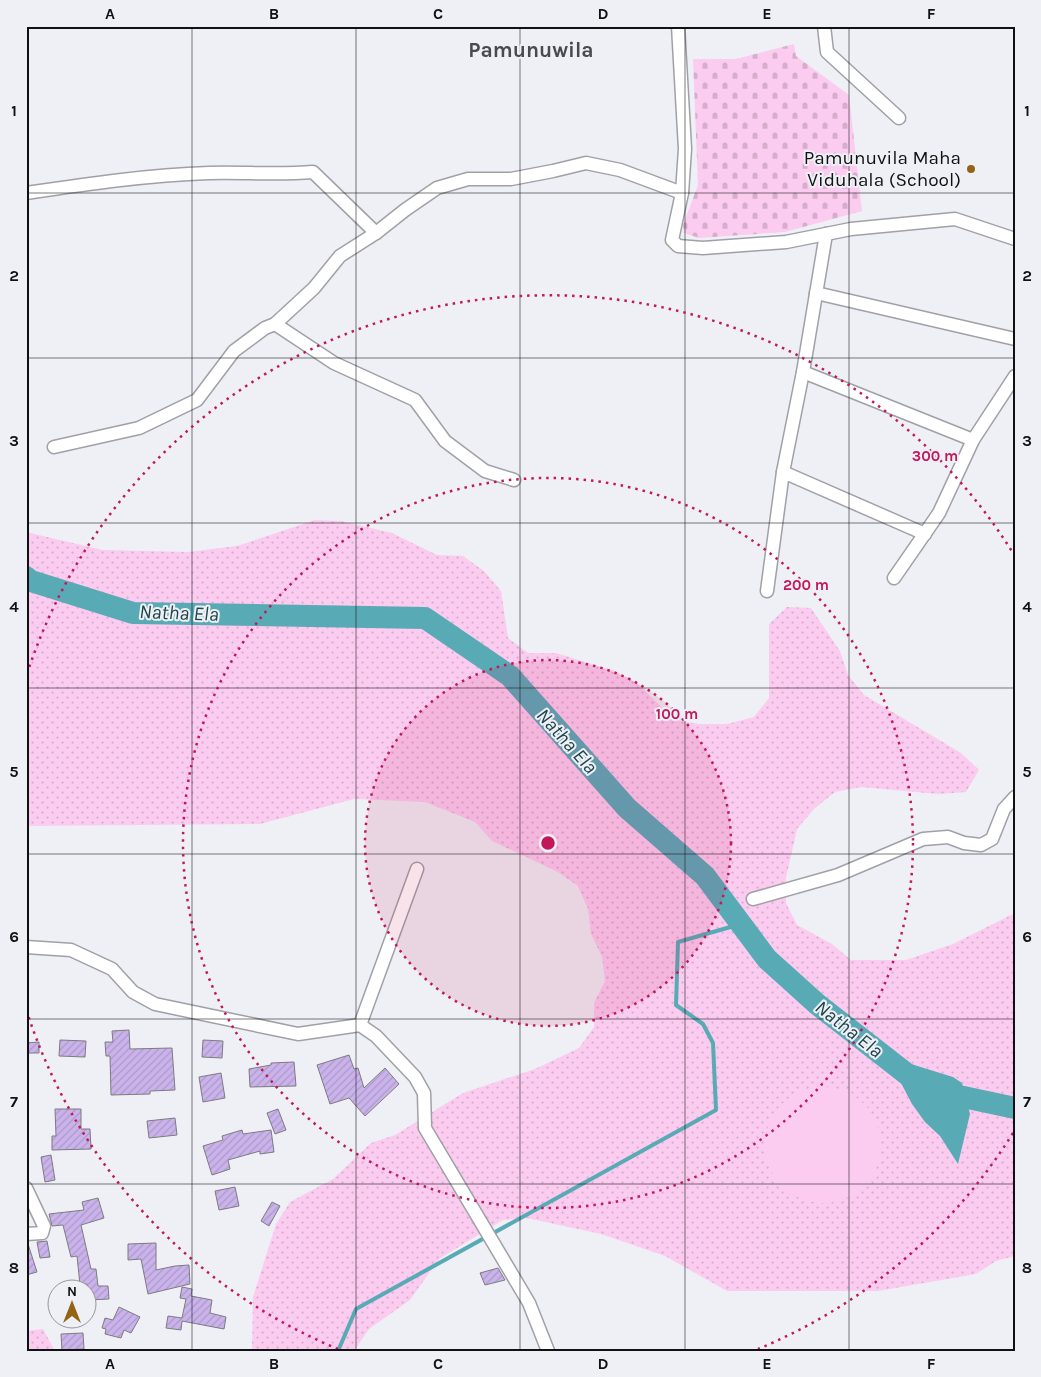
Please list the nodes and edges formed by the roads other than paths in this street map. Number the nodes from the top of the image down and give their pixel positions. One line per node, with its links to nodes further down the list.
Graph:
1 (678, 26): 5 (street)
2 (824, 26): 3 (street)
3 (899, 118)
4 (26, 193): 6 (street)
5 (682, 193): 6 (street); 7 (street)
6 (376, 233): 10 (street)
7 (826, 234): 8 (street); 9 (street)
8 (1015, 239)
9 (816, 293): 11 (street); 12 (street)
10 (275, 324): 15 (street); 17 (street)
11 (1015, 339)
12 (803, 372): 14 (street); 16 (street)
13 (1015, 376): 14 (street)
14 (973, 440): 18 (street)
15 (54, 447)
16 (783, 472): 18 (street); 20 (street)
17 (514, 480)
18 (925, 534): 19 (street)
19 (894, 578)
20 (767, 591)
21 (1015, 797): 23 (street)
22 (416, 869): 25 (street)
23 (753, 899)
24 (26, 947): 25 (street)
25 (360, 1026): 28 (street)
26 (26, 1188): 27 (street)
27 (26, 1234)
28 (548, 1351)

